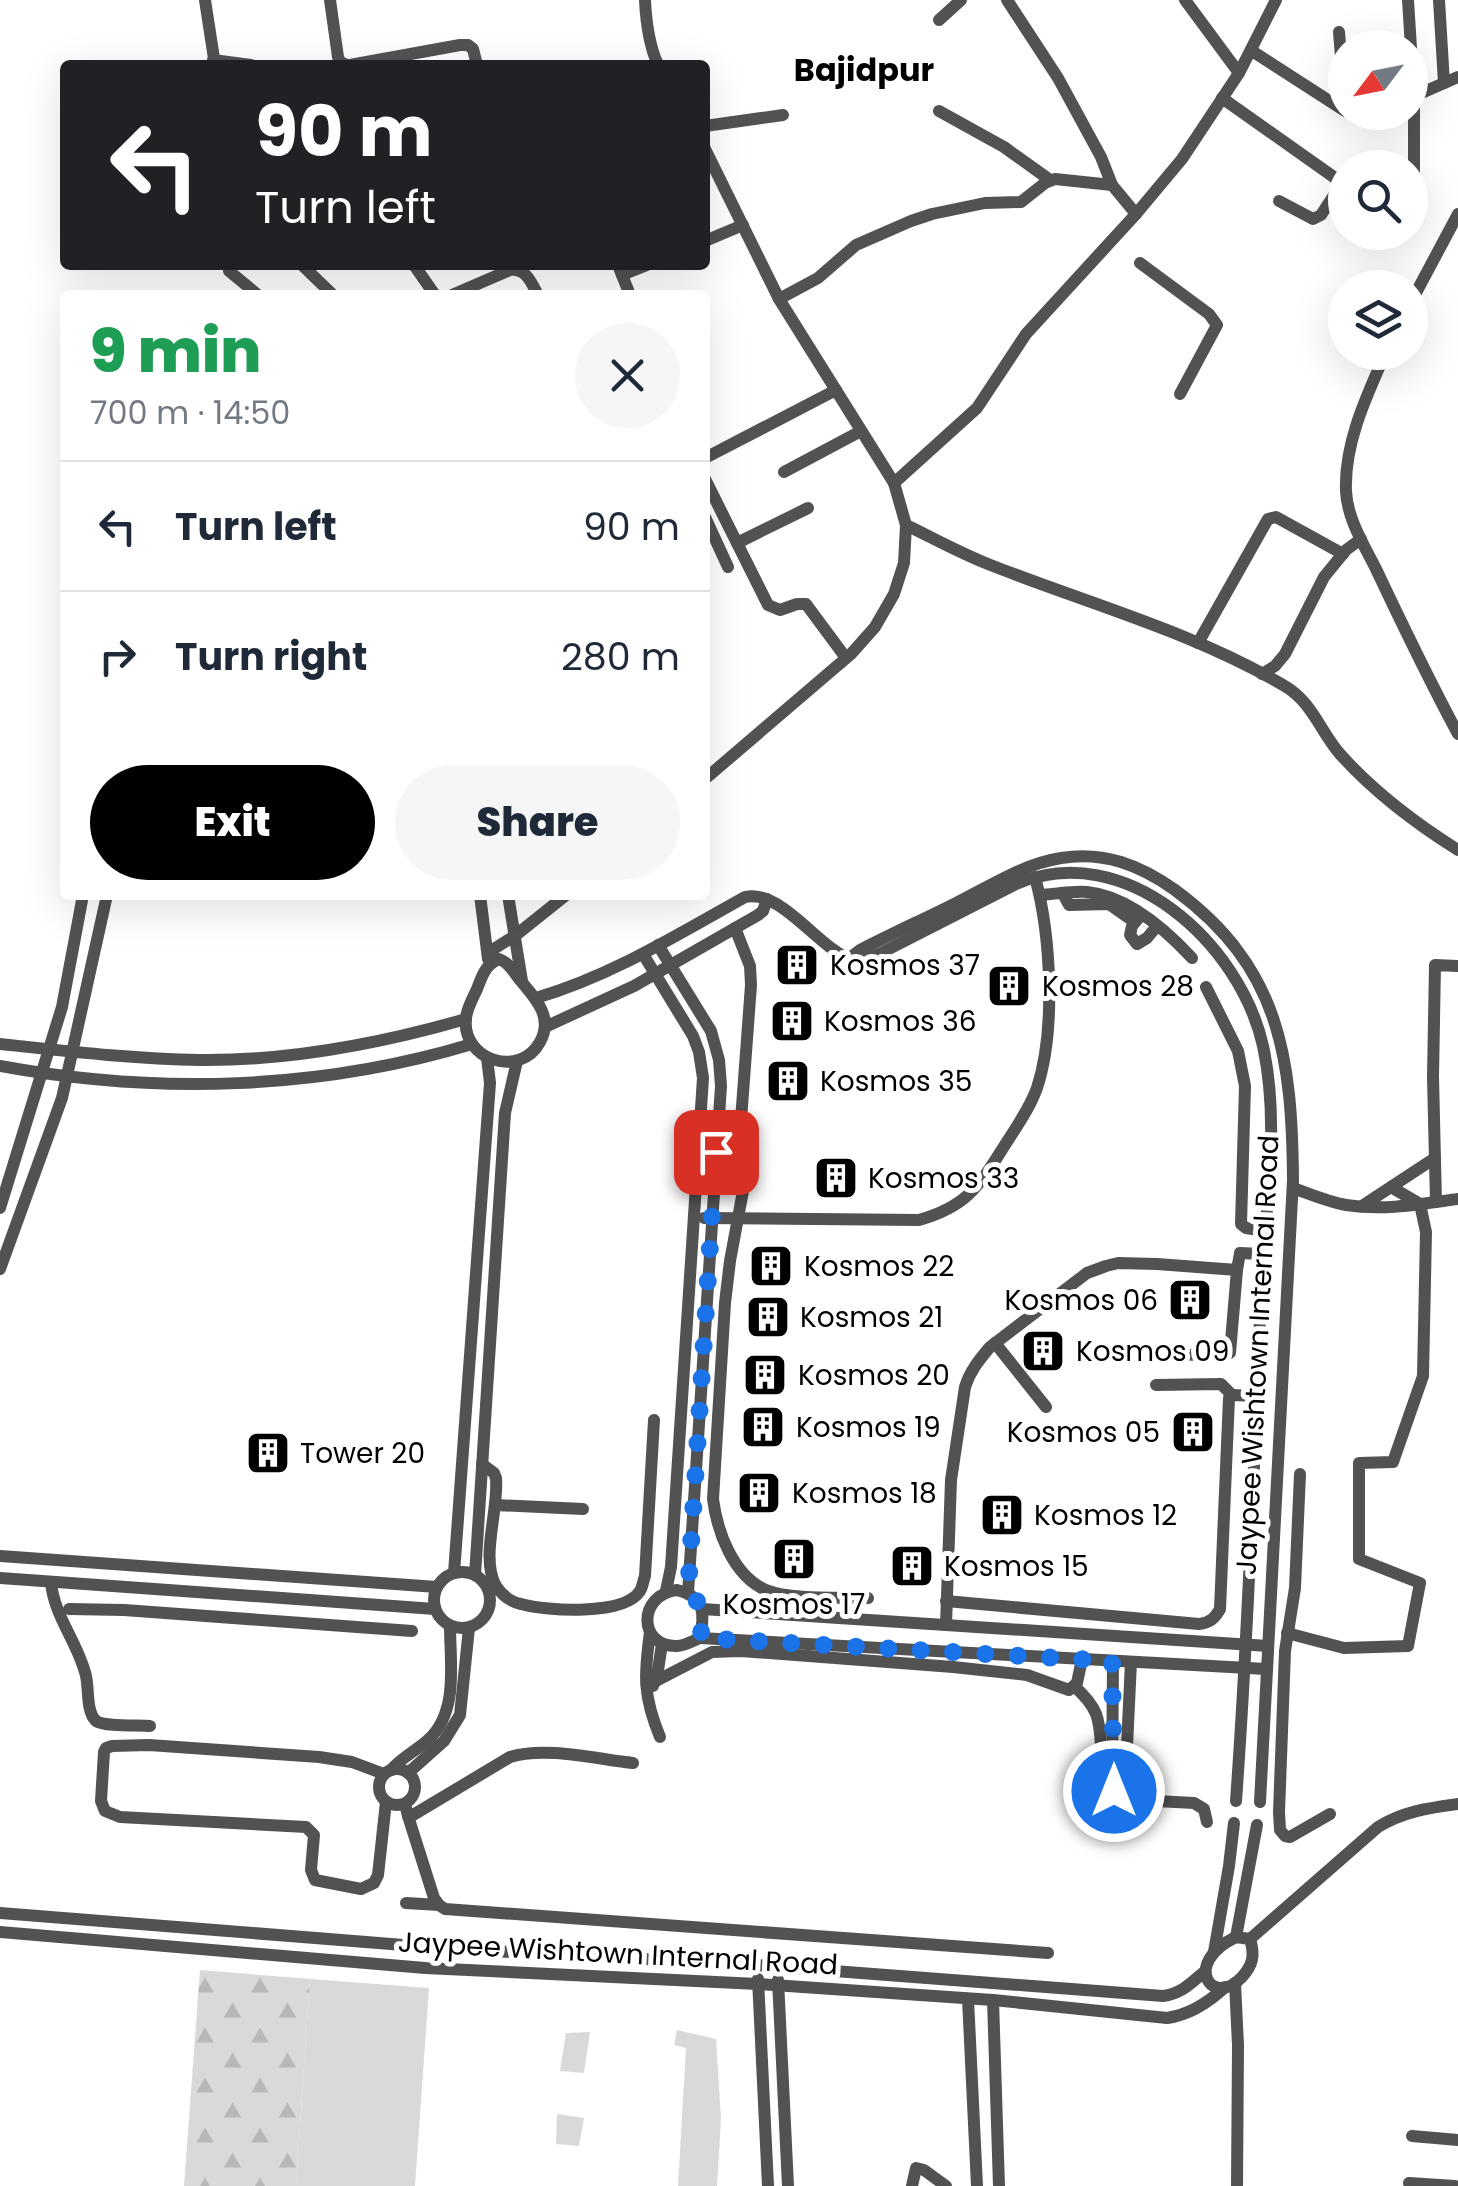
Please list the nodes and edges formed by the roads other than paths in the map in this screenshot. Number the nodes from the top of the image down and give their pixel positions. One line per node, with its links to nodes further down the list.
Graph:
1 (205, 0): 13 (street)
2 (330, 0): 14 (street)
3 (645, 0): 17 (street)
4 (961, 0): 10 (street)
5 (1007, 0): 30 (street)
6 (1184, 0): 18 (street)
7 (1276, 0): 12 (street)
8 (1408, 0): 11 (street)
9 (1440, 0): 20 (street)
10 (939, 20)
11 (1409, 30)
12 (1252, 51): 18 (street); 23 (street)
13 (214, 60)
14 (341, 60)
15 (367, 60): 16 (street)
16 (476, 60)
17 (651, 60)
18 (1239, 73): 22 (street)
19 (1458, 76): 20 (street)
20 (1444, 83): 21 (street)
21 (1428, 90)
22 (1222, 98): 28 (street); 33 (street)
23 (1328, 98)
24 (940, 111): 29 (street)
25 (782, 116): 26 (street)
26 (710, 125)
27 (710, 159): 35 (street)
28 (1328, 173)
29 (1050, 180): 30 (street); 47 (street)
30 (1112, 186): 33 (street)
31 (1279, 201): 32 (street)
32 (1328, 207)
33 (1136, 214): 54 (street)
34 (1458, 214): 41 (street)
35 (743, 225): 36 (street); 47 (street)
36 (710, 239)
37 (1140, 262): 50 (street)
38 (307, 270): 44 (street)
39 (510, 270): 45 (street)
40 (517, 270): 46 (street)
41 (1428, 270)
42 (229, 271): 43 (street)
43 (252, 290)
44 (328, 290)
45 (464, 290)
46 (535, 290)
47 (779, 299): 49 (street)
48 (1378, 370): 59 (street)
49 (836, 390): 51 (street); 52 (street)
50 (1180, 394)
51 (861, 431): 53 (street); 54 (street)
52 (710, 455)
53 (784, 472)
54 (894, 483): 57 (street)
55 (710, 488): 60 (street)
56 (808, 508): 60 (street)
57 (906, 525): 63 (street); 64 (street)
58 (710, 528): 62 (street)
59 (1361, 539): 61 (street); 66 (street)
60 (737, 543): 64 (street)
61 (1343, 554): 63 (street); 65 (street)
62 (728, 568)
63 (1198, 643): 65 (street)
64 (846, 658): 67 (street)
65 (1262, 674): 68 (street)
66 (1458, 734)
67 (710, 774)
68 (1458, 850)
69 (1035, 877): 70 (street); 85 (street, Jaypee Wishtown Internal Road); 103 (street, Jaypee Wishtown Internal Road)
70 (1040, 895): 77 (street); 115 (street)
71 (767, 899): 79 (street); 81 (street); 85 (street)
72 (82, 900): 96 (street)
73 (106, 900): 97 (street)
74 (481, 900): 84 (street)
75 (509, 900): 80 (street)
76 (560, 900): 80 (street)
77 (1135, 916): 78 (street); 78 (street)
78 (1156, 926): 83 (street)
79 (735, 928): 86 (street); 115 (street)
80 (516, 935): 84 (street); 89 (street)
81 (658, 945): 82 (street); 86 (street)
82 (643, 954): 88 (street); 91 (street)
83 (1192, 958)
84 (488, 959): 89 (street); 92 (street)
85 (848, 960): 104 (street, Jaypee Wishtown Internal Road)
86 (671, 965): 88 (street); 114 (street)
87 (1458, 966): 105 (street)
88 (656, 974): 93 (street); 113 (street)
89 (522, 982): 91 (street)
90 (1206, 987): 116 (street)
91 (536, 998): 93 (street)
92 (466, 1019): 95 (street); 97 (street)
93 (545, 1027): 99 (street)
94 (0, 1044): 96 (street)
95 (472, 1044): 98 (street); 102 (street)
96 (50, 1049): 97 (street); 101 (street)
97 (73, 1051): 102 (street)
98 (487, 1058): 99 (street); 134 (street)
99 (517, 1061): 129 (street)
100 (0, 1066): 101 (street)
101 (42, 1074): 102 (street); 112 (street)
102 (68, 1076): 120 (street)
103 (1269, 1076): 104 (street); 116 (street, Jaypee Wishtown Internal Road)
104 (1288, 1080): 107 (street, Jaypee Wishtown Internal Road)
105 (1435, 1158): 106 (street); 109 (street)
106 (1391, 1187): 110 (street); 111 (street)
107 (1293, 1188): 111 (street); 159 (street, Jaypee Wishtown Internal Road)
108 (1458, 1199): 109 (street)
109 (1436, 1202): 110 (street)
110 (1420, 1204): 111 (street); 155 (street)
111 (1362, 1206)
112 (0, 1208)
113 (693, 1217): 114 (street); 140 (street)
114 (712, 1218): 115 (street); 117 (street)
115 (738, 1218): 118 (street)
116 (1265, 1232): 119 (street, Jaypee Wishtown Internal Road)
117 (711, 1238): 118 (street); 141 (street)
118 (733, 1239): 142 (street)
119 (1262, 1254): 121 (street); 126 (street, Jaypee Wishtown Internal Road)
120 (0, 1268)
121 (1237, 1270): 122 (street); 123 (street)
122 (995, 1343): 127 (street); 144 (street)
123 (1174, 1354)
124 (1156, 1385): 125 (street)
125 (1232, 1395): 126 (street); 144 (street)
126 (1256, 1396): 158 (street, Jaypee Wishtown Internal Road)
127 (1046, 1407)
128 (654, 1420): 131 (street)
129 (482, 1464): 131 (street); 135 (street)
130 (1300, 1474): 155 (street)
131 (495, 1506): 132 (street)
132 (583, 1509)
133 (0, 1556): 139 (street)
134 (454, 1573): 135 (street); 139 (street)
135 (475, 1575): 152 (street)
136 (0, 1578): 137 (street)
137 (51, 1582): 138 (street); 150 (street)
138 (69, 1583): 145 (street); 146 (street)
139 (437, 1587): 146 (street)
140 (666, 1591): 141 (street); 154 (street)
141 (688, 1592): 147 (street)
142 (784, 1594): 143 (street); 148 (street)
143 (868, 1598)
144 (946, 1601): 149 (street)
145 (69, 1609): 150 (street); 153 (street)
146 (436, 1609): 151 (street)
147 (702, 1609): 148 (street); 156 (street)
148 (783, 1614): 149 (street)
149 (946, 1625): 158 (street)
150 (65, 1626): 167 (street)
151 (450, 1626): 152 (street); 171 (street)
152 (470, 1628): 172 (street)
153 (412, 1631)
154 (650, 1632): 157 (street); 165 (street)
155 (1286, 1633): 179 (street)
156 (700, 1638): 157 (street); 160 (street)
157 (662, 1644): 165 (street)
158 (1246, 1644): 159 (street); 163 (street, Jaypee Wishtown Internal Road)
159 (1268, 1646): 164 (street, Jaypee Wishtown Internal Road)
160 (1082, 1659): 161 (street); 166 (street)
161 (1112, 1661): 162 (street); 173 (street)
162 (1131, 1662): 163 (street); 173 (street)
163 (1244, 1668): 164 (street); 174 (street, Jaypee Wishtown Internal Road)
164 (1266, 1670): 176 (street, Jaypee Wishtown Internal Road)
165 (651, 1686): 166 (street); 168 (street)
166 (1074, 1686): 169 (street)
167 (150, 1726)
168 (660, 1737)
169 (1102, 1758)
170 (633, 1763): 178 (street)
171 (388, 1772): 172 (street); 175 (street); 175 (street)
172 (408, 1773): 178 (street)
173 (1119, 1799): 180 (street)
174 (1236, 1801)
175 (386, 1802): 178 (street)
176 (1260, 1802)
177 (1458, 1804): 187 (street)
178 (406, 1810): 184 (street)
179 (1330, 1814)
180 (1207, 1822)
181 (1234, 1823): 188 (street)
182 (1258, 1825): 187 (street)
183 (406, 1904): 184 (street)
184 (438, 1905): 189 (street)
185 (0, 1913): 190 (street, Jaypee Wishtown Internal Road)
186 (0, 1932): 193 (street, Jaypee Wishtown Internal Road)
187 (1243, 1938): 188 (street); 194 (street)
188 (1214, 1952): 192 (street)
189 (1048, 1953)
190 (756, 1965): 191 (street, Jaypee Wishtown Internal Road); 193 (street)
191 (778, 1968): 192 (street, Jaypee Wishtown Internal Road); 195 (street)
192 (1204, 1972): 194 (street)
193 (758, 1984): 195 (street, Jaypee Wishtown Internal Road); 201 (street)
194 (1230, 1985): 197 (street, Jaypee Wishtown Internal Road); 207 (street)
195 (778, 1986): 196 (street, Jaypee Wishtown Internal Road); 202 (street)
196 (968, 1999): 197 (street, Jaypee Wishtown Internal Road); 205 (street)
197 (993, 2000): 206 (street)
198 (1412, 2136): 199 (street)
199 (1458, 2140)
200 (1409, 2183): 208 (street)
201 (768, 2186)
202 (788, 2186)
203 (912, 2186): 204 (street)
204 (946, 2186)
205 (977, 2186)
206 (998, 2186)
207 (1237, 2186)
208 (1455, 2186)

